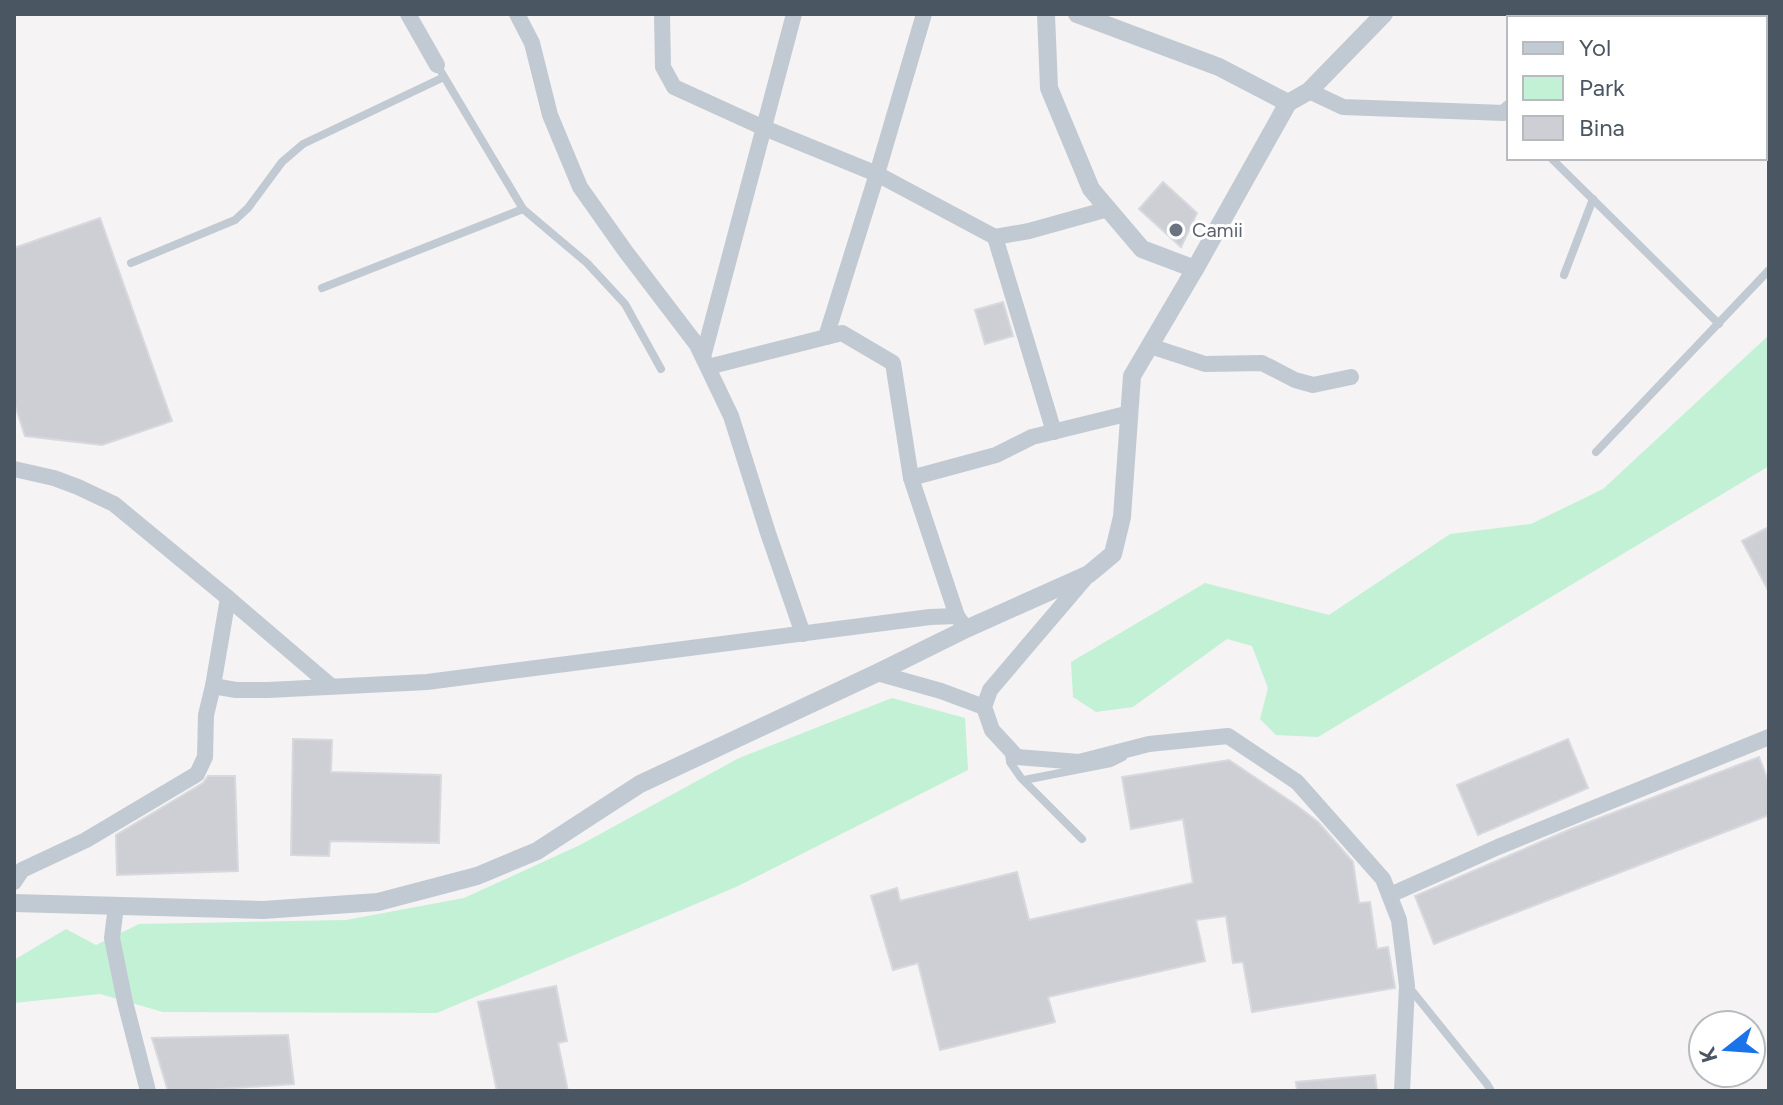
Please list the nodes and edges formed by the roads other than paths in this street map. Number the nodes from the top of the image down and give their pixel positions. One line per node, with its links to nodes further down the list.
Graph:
1 (408, 14): 9 (street)
2 (517, 14): 28 (street)
3 (662, 14): 13 (street)
4 (794, 14): 13 (street)
5 (924, 14): 15 (street)
6 (1046, 14): 18 (street)
7 (1077, 14): 11 (street)
8 (1384, 14): 10 (street)
9 (441, 71): 17 (lane); 20 (lane)
10 (1309, 91): 11 (street); 12 (street)
11 (1288, 103): 21 (street)
12 (1507, 112)
13 (764, 128): 15 (street); 28 (street)
14 (1553, 160): 16 (lane)
15 (877, 174): 19 (street); 26 (street)
16 (1593, 199): 23 (lane); 25 (lane)
17 (523, 209): 24 (lane); 29 (lane)
18 (1108, 209): 19 (street); 21 (street)
19 (995, 237): 32 (street)
20 (131, 263)
21 (1195, 269): 27 (street)
22 (1769, 270): 25 (lane)
23 (1564, 275)
24 (322, 288)
25 (1719, 324): 33 (lane)
26 (826, 337): 28 (street); 35 (street)
27 (1150, 346): 30 (street); 31 (street)
28 (705, 362): 39 (street)
29 (661, 369)
30 (1351, 377)
31 (1130, 413): 32 (street); 36 (street)
32 (1054, 432): 35 (street)
33 (1596, 452)
34 (14, 469): 37 (street)
35 (911, 478): 38 (street)
36 (1089, 574): 38 (street); 43 (street)
37 (228, 598): 41 (street); 42 (street)
38 (962, 623): 39 (street); 40 (street)
39 (803, 634): 42 (street)
40 (877, 673): 43 (street); 52 (street)
41 (213, 686): 42 (street); 49 (street)
42 (331, 686)
43 (984, 707): 46 (street)
44 (1769, 737): 50 (street)
45 (1149, 744): 46 (street); 47 (lane); 50 (street)
46 (1008, 747): 47 (lane)
47 (1024, 780): 48 (lane)
48 (1082, 839)
49 (14, 882)
50 (1390, 895): 53 (street)
51 (14, 903): 52 (street)
52 (116, 906): 54 (street)
53 (1407, 986): 55 (street); 56 (lane)
54 (148, 1091)
55 (1402, 1091)
56 (1491, 1091)

